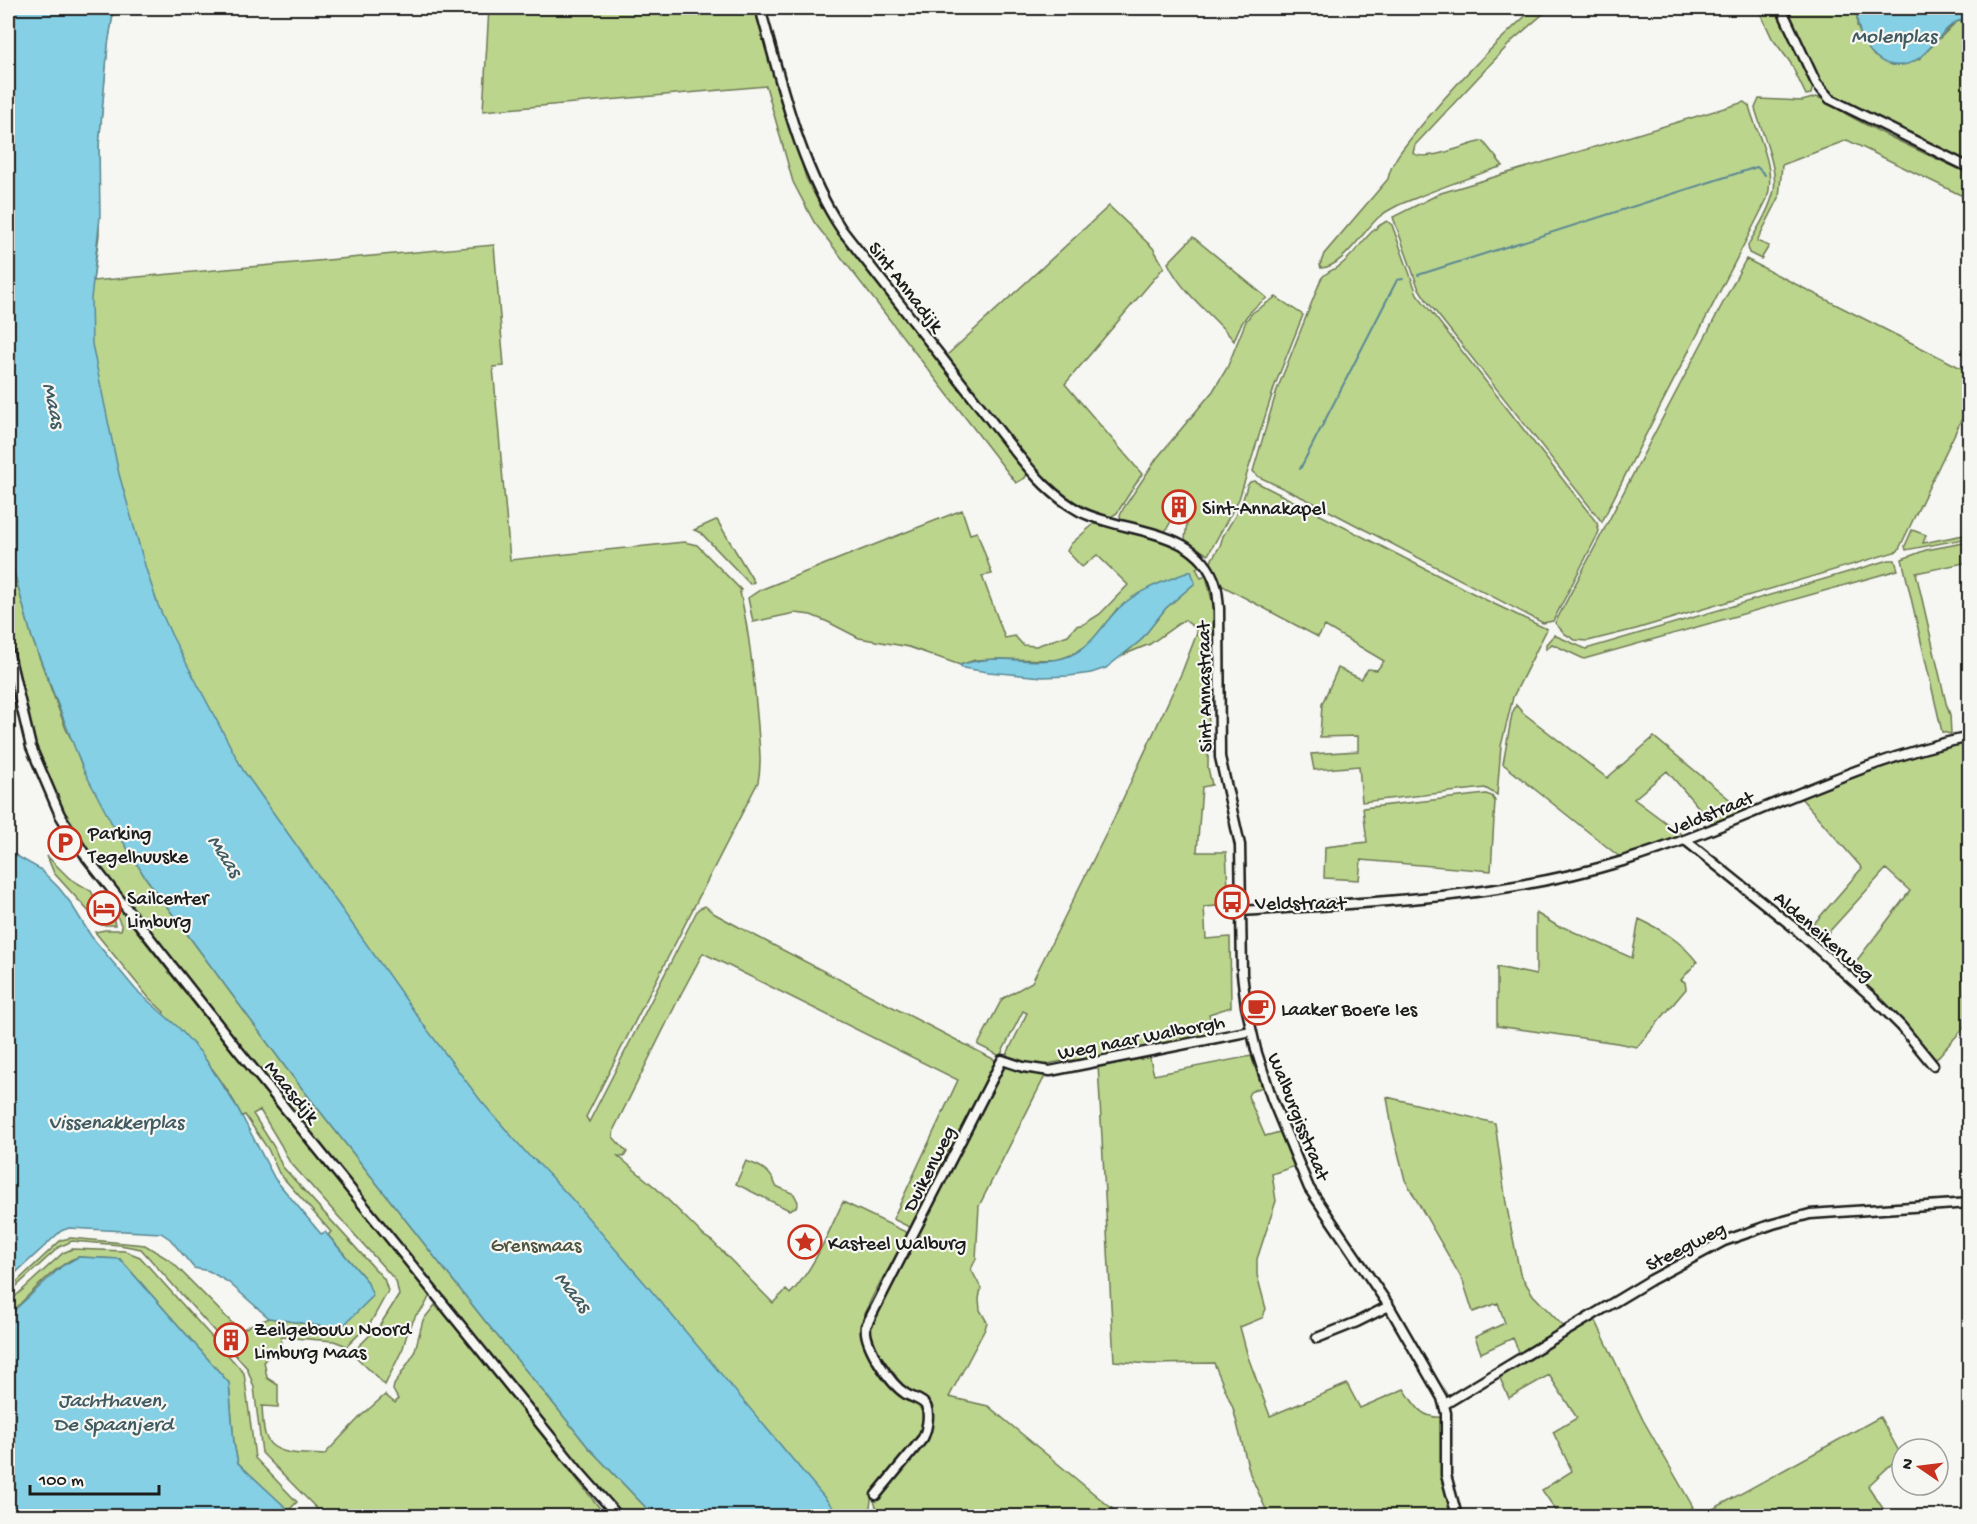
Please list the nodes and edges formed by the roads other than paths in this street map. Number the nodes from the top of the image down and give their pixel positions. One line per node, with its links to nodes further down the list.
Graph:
1 (760, 8): 4 (street, Sint Annadijk)
2 (1782, 8): 3 (street)
3 (1970, 168)
4 (1114, 524): 8 (street, Sint Annastraat)
5 (8, 650): 17 (street, Maasdijk)
6 (1970, 737): 7 (street, Veldstraat)
7 (1685, 840): 8 (street, Veldstraat); 11 (street, Aldeneikerweg)
8 (1241, 911): 9 (street, Walburgisstraat)
9 (1251, 1031): 10 (street, Weg naar Walborgh); 13 (street, Walburgisstraat)
10 (1002, 1060): 16 (street, Duikenweg)
11 (1933, 1065)
12 (1970, 1203): 15 (street, Steegweg)
13 (1389, 1306): 14 (street); 15 (street, Walburgisstraat)
14 (1317, 1338)
15 (1445, 1404): 18 (street)
16 (876, 1495)
17 (618, 1516)
18 (1457, 1516)

